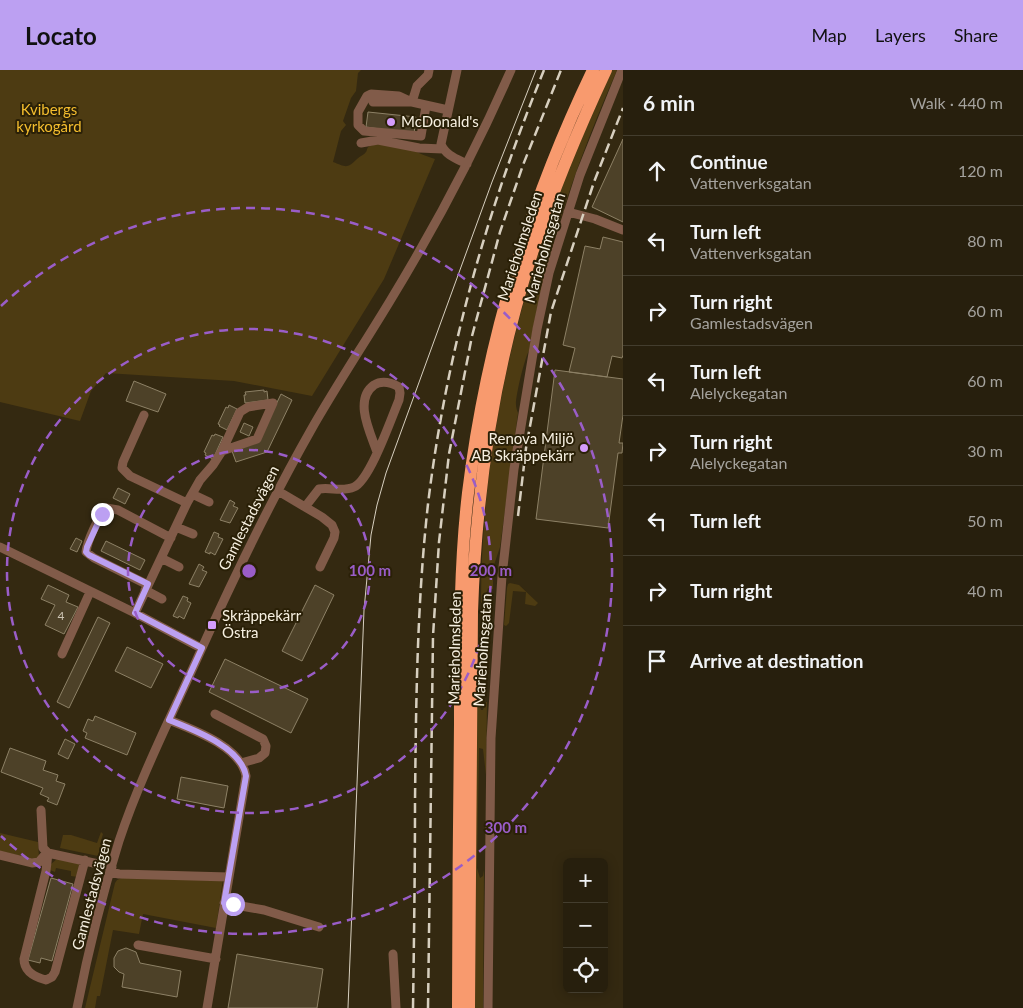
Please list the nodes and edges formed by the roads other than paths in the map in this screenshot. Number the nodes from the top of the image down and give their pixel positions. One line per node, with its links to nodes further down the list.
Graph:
1 (429, 70): 8 (street)
2 (457, 70): 10 (street)
3 (511, 70): 13 (street, Gamlestadsvägen)
4 (593, 70): 54 (highway, Marieholmsleden)
5 (606, 70): 55 (highway, Marieholmsleden)
6 (622, 70): 14 (street, Marieholmsgatan)
7 (373, 102): 8 (street)
8 (412, 102): 9 (street); 9 (street)
9 (426, 106): 10 (street)
10 (448, 110): 12 (street)
11 (361, 143): 12 (street)
12 (443, 150): 13 (street)
13 (467, 164): 19 (street, Gamlestadsvägen)
14 (568, 212): 15 (street); 56 (street, Marieholmsgatan)
15 (623, 230)
16 (144, 415): 22 (street)
17 (222, 450): 17 (street); 20 (street)
18 (377, 452): 18 (street); 23 (street)
19 (278, 491): 23 (street); 35 (street, Gamlestadsvägen)
20 (192, 494): 21 (street); 22 (street)
21 (209, 502)
22 (187, 503): 24 (street)
23 (305, 507): 29 (street)
24 (176, 528): 25 (street); 26 (street)
25 (193, 534)
26 (171, 538): 28 (street); 31 (street)
27 (0, 547): 32 (street)
28 (161, 558): 30 (street); 31 (street)
29 (320, 566)
30 (179, 567)
31 (147, 587): 33 (street); 34 (street)
32 (90, 592): 34 (street); 36 (street)
33 (162, 599)
34 (135, 613): 35 (street)
35 (202, 648): 38 (street, Gamlestadsvägen)
36 (62, 654)
37 (215, 714): 39 (street)
38 (169, 720): 39 (street); 44 (street, Gamlestadsvägen)
39 (241, 763): 45 (street)
40 (41, 810): 41 (street)
41 (48, 853): 42 (street); 43 (street); 43 (street)
42 (0, 855)
43 (85, 860): 44 (street)
44 (111, 869): 45 (street); 51 (street, Gamlestadsvägen)
45 (229, 877): 46 (street)
46 (224, 903): 47 (street); 50 (street)
47 (319, 927)
48 (138, 945): 50 (street)
49 (393, 954): 53 (street)
50 (216, 960): 52 (street)
51 (77, 1008)
52 (207, 1008)
53 (396, 1008)
54 (458, 1008)
55 (469, 1008)
56 (488, 1008)

